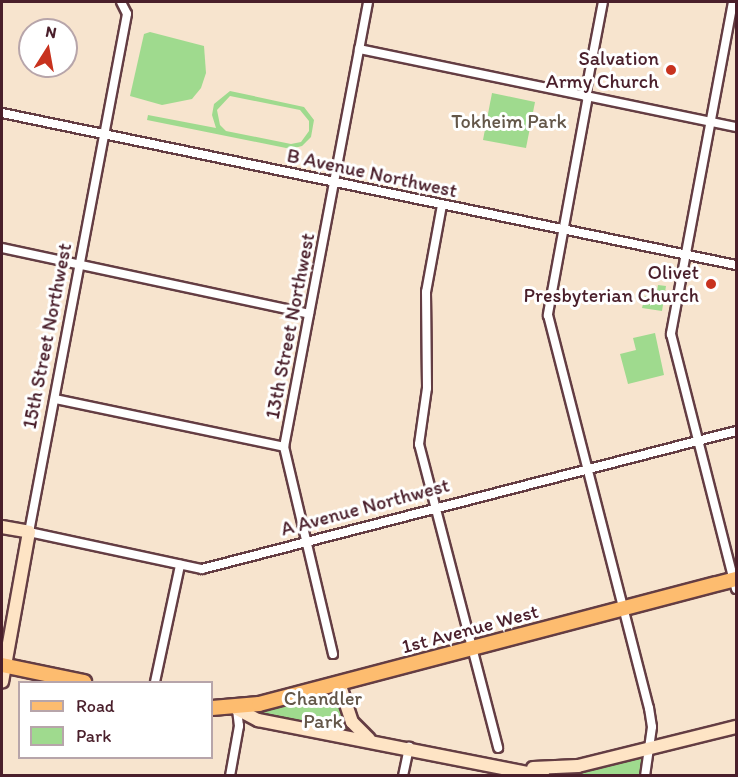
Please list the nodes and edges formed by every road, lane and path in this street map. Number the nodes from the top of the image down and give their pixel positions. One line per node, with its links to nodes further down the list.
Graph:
1 (121, 2): 10 (street, 15th Street Northwest)
2 (368, 2): 5 (street, 13th Street Northwest)
3 (603, 2): 6 (street)
4 (733, 2): 8 (street)
5 (359, 49): 6 (street); 11 (street, 13th Street Northwest)
6 (586, 96): 8 (street); 13 (street)
7 (2, 113): 10 (street, B Avenue Northwest)
8 (710, 122): 9 (street); 15 (street)
9 (736, 128)
10 (104, 134): 11 (street, B Avenue Northwest); 16 (street, 15th Street Northwest)
11 (334, 182): 12 (street, B Avenue Northwest); 18 (street, 13th Street Northwest)
12 (442, 205): 13 (street, B Avenue Northwest); 24 (street)
13 (562, 229): 15 (street, B Avenue Northwest); 23 (street)
14 (2, 248): 16 (street)
15 (684, 254): 17 (street, B Avenue Northwest); 21 (street)
16 (80, 265): 18 (street); 19 (street, 15th Street Northwest)
17 (736, 265)
18 (309, 314): 22 (street, 13th Street Northwest)
19 (55, 399): 22 (street); 26 (street, 15th Street Northwest)
20 (736, 431): 21 (street, A Avenue Northwest)
21 (699, 441): 23 (street, A Avenue Northwest); 29 (street)
22 (284, 447): 27 (street, 13th Street Northwest)
23 (588, 469): 24 (street, A Avenue Northwest); 30 (street)
24 (436, 509): 27 (street, A Avenue Northwest); 31 (street)
25 (2, 527): 26 (main road, A Avenue Northwest)
26 (29, 532): 28 (street, A Avenue Northwest); 33 (main road, 15th Street Northwest)
27 (305, 543): 28 (street, A Avenue Northwest); 32 (street, 13th Street Northwest)
28 (180, 565): 35 (street)
29 (736, 583): 30 (main road, 1st Avenue West)
30 (624, 609): 31 (main road, 1st Avenue West); 44 (street)
31 (472, 648): 37 (main road, 1st Avenue West); 43 (street)
32 (333, 654)
33 (3, 665): 34 (main road); 36 (main road, 15th Street Northwest)
34 (79, 681)
35 (155, 681)
36 (2, 682)
37 (339, 683): 39 (main road, 1st Avenue West); 41 (main road)
38 (213, 708): 39 (main road, 1st Avenue West)
39 (237, 709): 41 (main road); 46 (street)
40 (736, 727): 44 (main road)
41 (370, 740): 42 (main road)
42 (409, 747): 45 (main road); 47 (street)
43 (498, 748)
44 (650, 749): 45 (main road); 49 (street)
45 (522, 772): 48 (main road)
46 (230, 776)
47 (403, 776)
48 (544, 776)
49 (645, 776)

